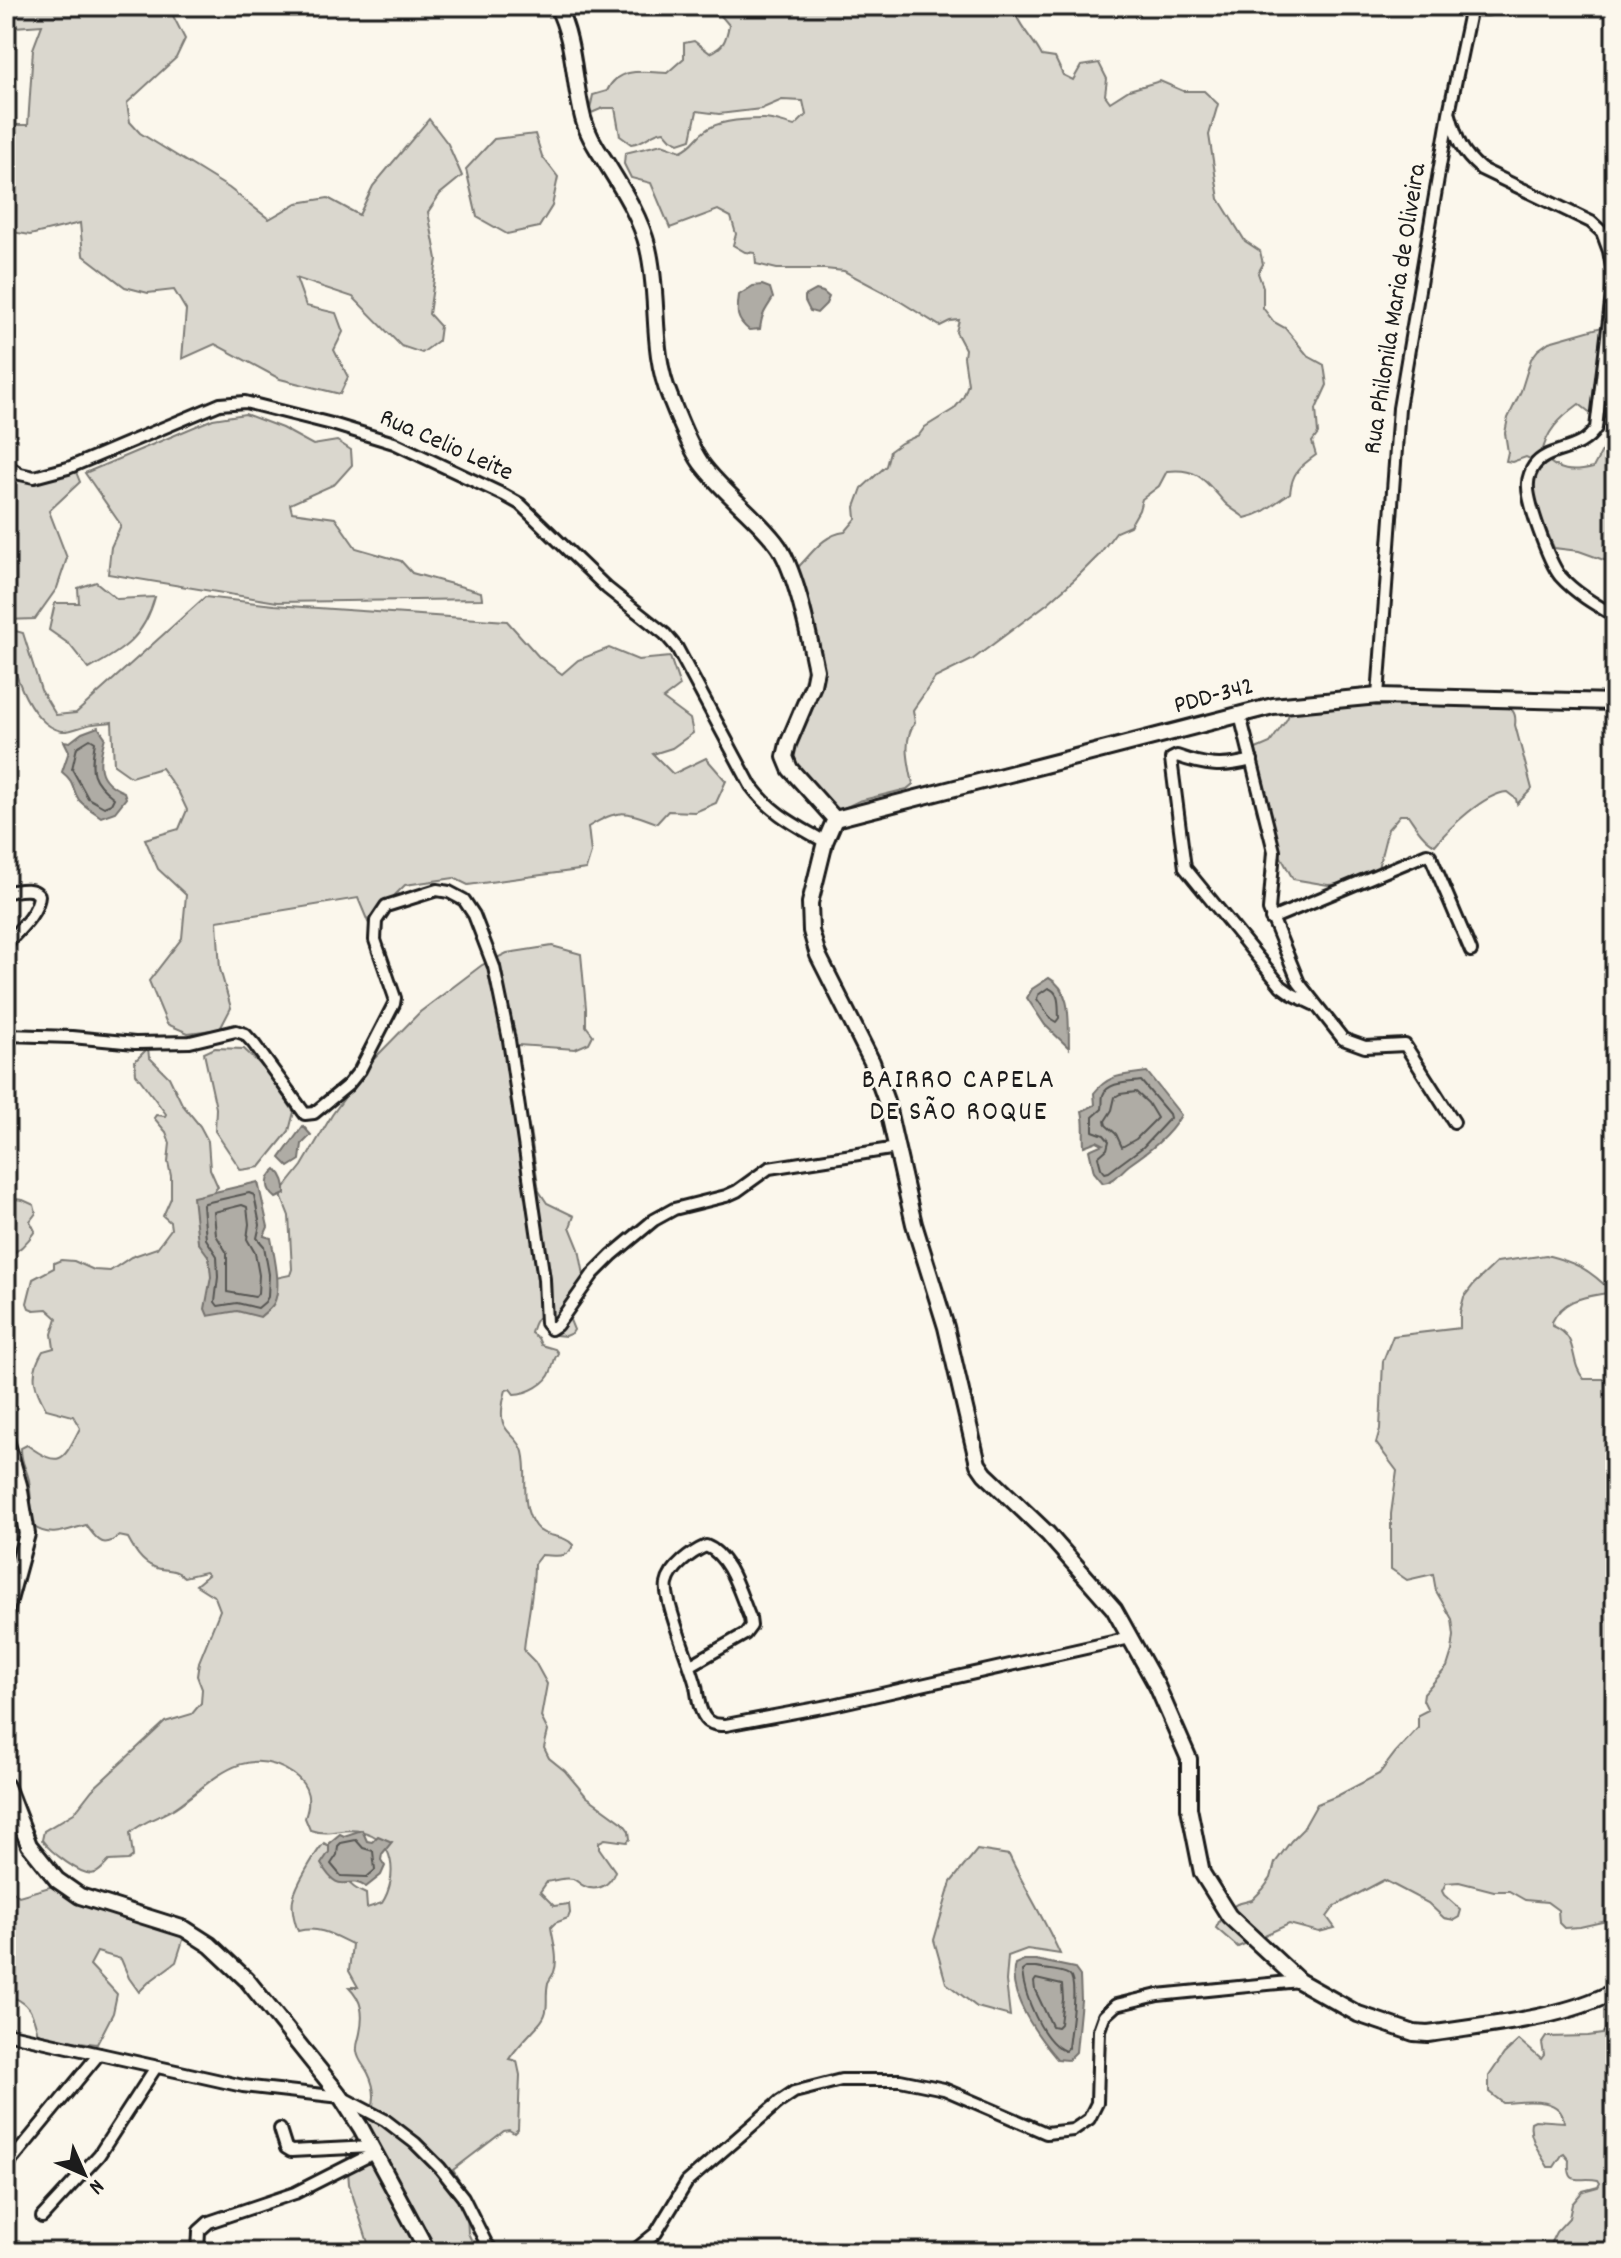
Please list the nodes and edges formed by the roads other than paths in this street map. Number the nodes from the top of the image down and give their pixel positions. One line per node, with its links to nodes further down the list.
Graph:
1 (557, 6): 11 (street)
2 (1499, 6): 3 (street, Rua Philonila Maria de Oliveira)
3 (1470, 7): 4 (street, Rua Philonila Maria de Oliveira)
4 (1449, 113): 6 (street); 7 (street, Rua Philonila Maria de Oliveira)
5 (6, 465): 12 (street, Rua Celio Leite)
6 (1615, 616)
7 (1378, 696): 8 (street, PDD-342 / PDD-342); 9 (street, PDD-342 / PDD-342)
8 (1615, 702)
9 (1240, 715): 10 (street); 11 (street, PDD-342 / PDD-342)
10 (1252, 760): 14 (street); 17 (street)
11 (835, 819): 12 (street)
12 (825, 842): 20 (street)
13 (6, 892): 15 (street)
14 (1271, 919): 16 (street); 17 (street)
15 (6, 944)
16 (1471, 951)
17 (1315, 1005): 19 (street)
18 (6, 1035): 20 (street)
19 (1454, 1122)
20 (897, 1148): 23 (street)
21 (6, 1440): 22 (street)
22 (6, 1611)
23 (1130, 1638): 24 (street); 26 (street)
24 (691, 1665): 24 (street)
25 (6, 1786): 31 (street)
26 (1299, 1981): 27 (street); 39 (street)
27 (1615, 1991)
28 (6, 2033): 29 (street)
29 (99, 2054): 30 (street); 34 (street)
30 (156, 2067): 31 (street); 35 (street)
31 (341, 2097): 33 (street); 38 (street)
32 (280, 2129): 33 (street)
33 (373, 2150): 36 (street); 37 (street)
34 (6, 2167)
35 (42, 2217)
36 (198, 2252)
37 (428, 2252)
38 (494, 2252)
39 (628, 2252)

